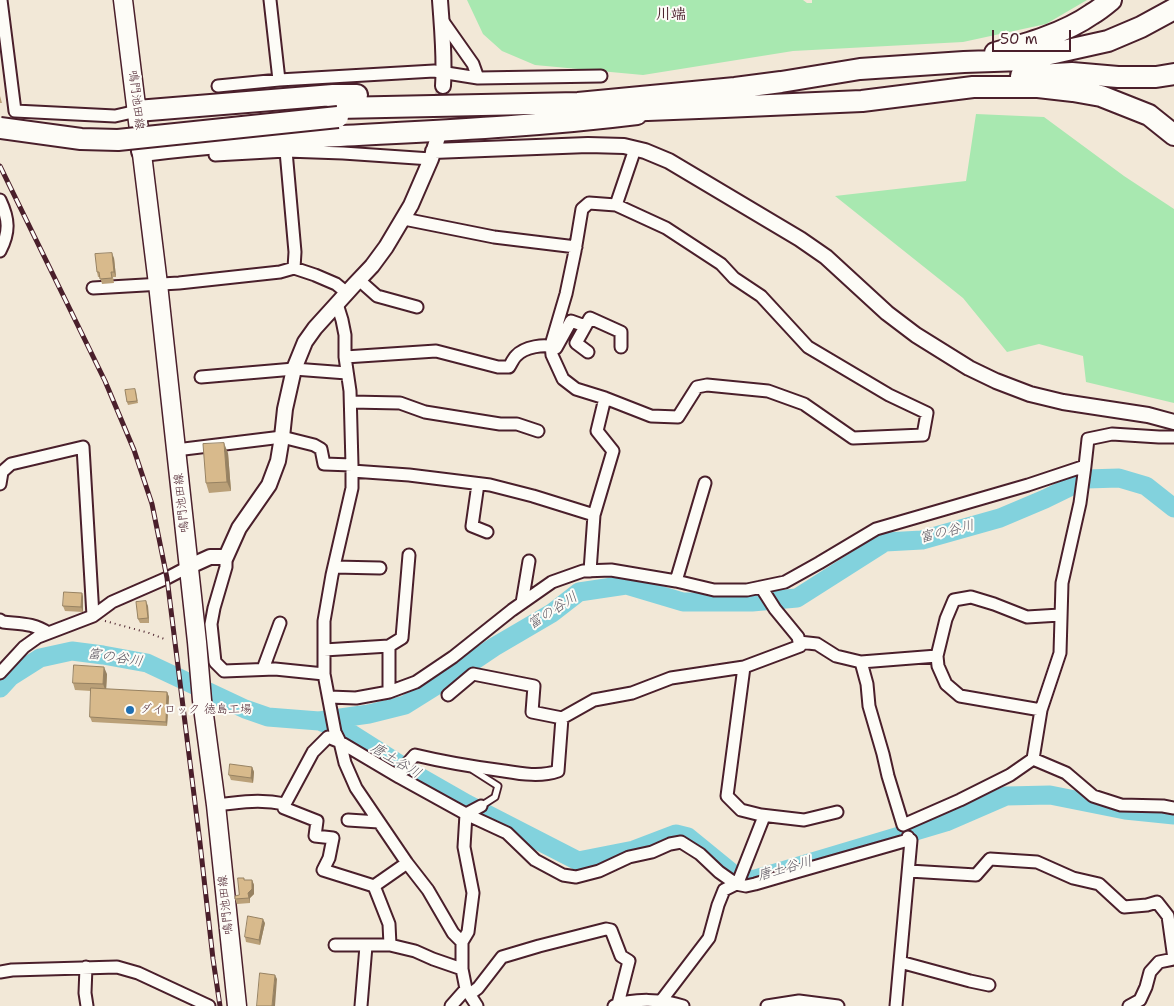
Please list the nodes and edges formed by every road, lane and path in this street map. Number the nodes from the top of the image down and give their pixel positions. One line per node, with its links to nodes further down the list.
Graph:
1 (2, 0): 17 (street)
2 (124, 0): 17 (main road, 鳴門池田線)
3 (270, 0): 13 (street)
4 (440, 0): 7 (street)
5 (1111, 0): 8 (highway)
6 (1174, 9): 8 (highway)
7 (442, 20): 11 (street); 12 (street)
8 (964, 62): 16 (highway)
9 (1174, 74): 15 (highway)
10 (601, 76): 11 (street)
11 (478, 78): 12 (street)
12 (443, 79): 13 (street)
13 (279, 80): 14 (street)
14 (218, 86)
15 (973, 86): 16 (highway); 21 (highway)
16 (665, 102): 17 (highway); 18 (highway); 24 (highway)
17 (137, 111): 24 (main road, 鳴門池田線)
18 (337, 113): 19 (highway); 20 (highway, bridge)
19 (0, 117)
20 (0, 128)
21 (1174, 135)
22 (438, 137): 27 (street)
23 (635, 149): 27 (street); 29 (street); 50 (street)
24 (142, 151): 35 (main road, 鳴門池田線)
25 (286, 151): 26 (street); 27 (street); 33 (street)
26 (215, 155)
27 (432, 155): 30 (street)
28 (0, 200): 32 (street)
29 (616, 205): 31 (street); 48 (street)
30 (404, 218): 31 (street); 34 (street)
31 (576, 247): 41 (street)
32 (0, 251)
33 (294, 268): 35 (street); 37 (street)
34 (359, 280): 37 (street); 39 (street)
35 (158, 284): 36 (street); 54 (main road, 鳴門池田線)
36 (93, 288)
37 (347, 293): 38 (street)
38 (337, 304): 44 (street); 45 (street)
39 (417, 307)
40 (585, 326): 41 (street); 42 (street); 43 (street)
41 (551, 345): 44 (street); 48 (street)
42 (621, 347)
43 (588, 352)
44 (345, 357): 46 (street)
45 (294, 369): 46 (street); 47 (street); 52 (street)
46 (347, 373): 49 (street)
47 (201, 377)
48 (605, 398): 60 (street)
49 (351, 402): 51 (street); 56 (street)
50 (1174, 422)
51 (538, 431)
52 (282, 437): 54 (street); 56 (street); 63 (street)
53 (1174, 437): 55 (street)
54 (176, 450): 65 (main road, 鳴門池田線)
55 (1085, 466): 70 (street); 72 (street)
56 (352, 468): 59 (street); 66 (street)
57 (704, 483): 69 (street)
58 (0, 484): 73 (street)
59 (478, 484): 60 (street); 61 (street)
60 (594, 515): 68 (street)
61 (487, 532)
62 (409, 555): 79 (street)
63 (226, 557): 65 (street); 84 (street)
64 (529, 561): 71 (street)
65 (188, 566): 73 (street); 97 (main road, 鳴門池田線)
66 (334, 567): 67 (street); 80 (street)
67 (380, 568)
68 (590, 571): 69 (street); 71 (street)
69 (676, 581): 70 (street)
70 (761, 587): 78 (street)
71 (522, 603): 87 (street)
72 (1060, 615): 81 (street); 90 (street)
73 (93, 616): 76 (street); 77 (path)
74 (0, 620): 76 (street)
75 (280, 623): 84 (street)
76 (48, 633): 85 (street)
77 (167, 640)
78 (799, 642): 82 (street); 83 (street)
79 (388, 646): 80 (street); 87 (street)
80 (324, 650): 86 (street)
81 (937, 656): 82 (street); 90 (street)
82 (861, 662): 104 (street)
83 (744, 667): 91 (street); 101 (street)
84 (263, 670): 86 (street)
85 (0, 673)
86 (324, 674): 89 (street)
87 (389, 692): 89 (street)
88 (448, 695): 91 (street)
89 (329, 699): 92 (street)
90 (1040, 710): 93 (street)
91 (562, 718): 94 (street)
92 (337, 737): 95 (street); 96 (street); 103 (street)
93 (1033, 759): 98 (street); 104 (street)
94 (469, 767): 95 (street); 99 (lane)
95 (402, 772): 99 (street)
96 (286, 804): 97 (street); 108 (street)
97 (216, 805): 124 (main road, 鳴門池田線)
98 (1174, 808)
99 (473, 810): 107 (street); 109 (street)
100 (837, 812): 101 (street)
101 (761, 816): 107 (street)
102 (348, 820): 103 (street)
103 (379, 822): 105 (street)
104 (908, 832): 106 (street); 107 (street)
105 (408, 863): 108 (street); 109 (street)
106 (909, 871): 113 (street); 114 (street)
107 (739, 879): 120 (street)
108 (374, 886): 111 (street)
109 (462, 942): 116 (street)
110 (335, 945): 112 (street)
111 (390, 945): 112 (street); 116 (street)
112 (366, 946): 125 (street)
113 (1174, 959): 132 (street)
114 (900, 962): 118 (street); 131 (street)
115 (86, 967): 117 (street); 122 (street); 123 (street)
116 (462, 969): 119 (street)
117 (0, 972)
118 (989, 985)
119 (468, 991): 121 (street); 126 (street); 127 (street)
120 (661, 1001): 121 (street); 128 (street)
121 (615, 1005)
122 (87, 1006)
123 (209, 1006)
124 (236, 1006)
125 (361, 1006)
126 (451, 1006)
127 (477, 1006)
128 (683, 1006)
129 (767, 1006): 130 (street)
130 (838, 1006)
131 (896, 1006)
132 (1129, 1006)

